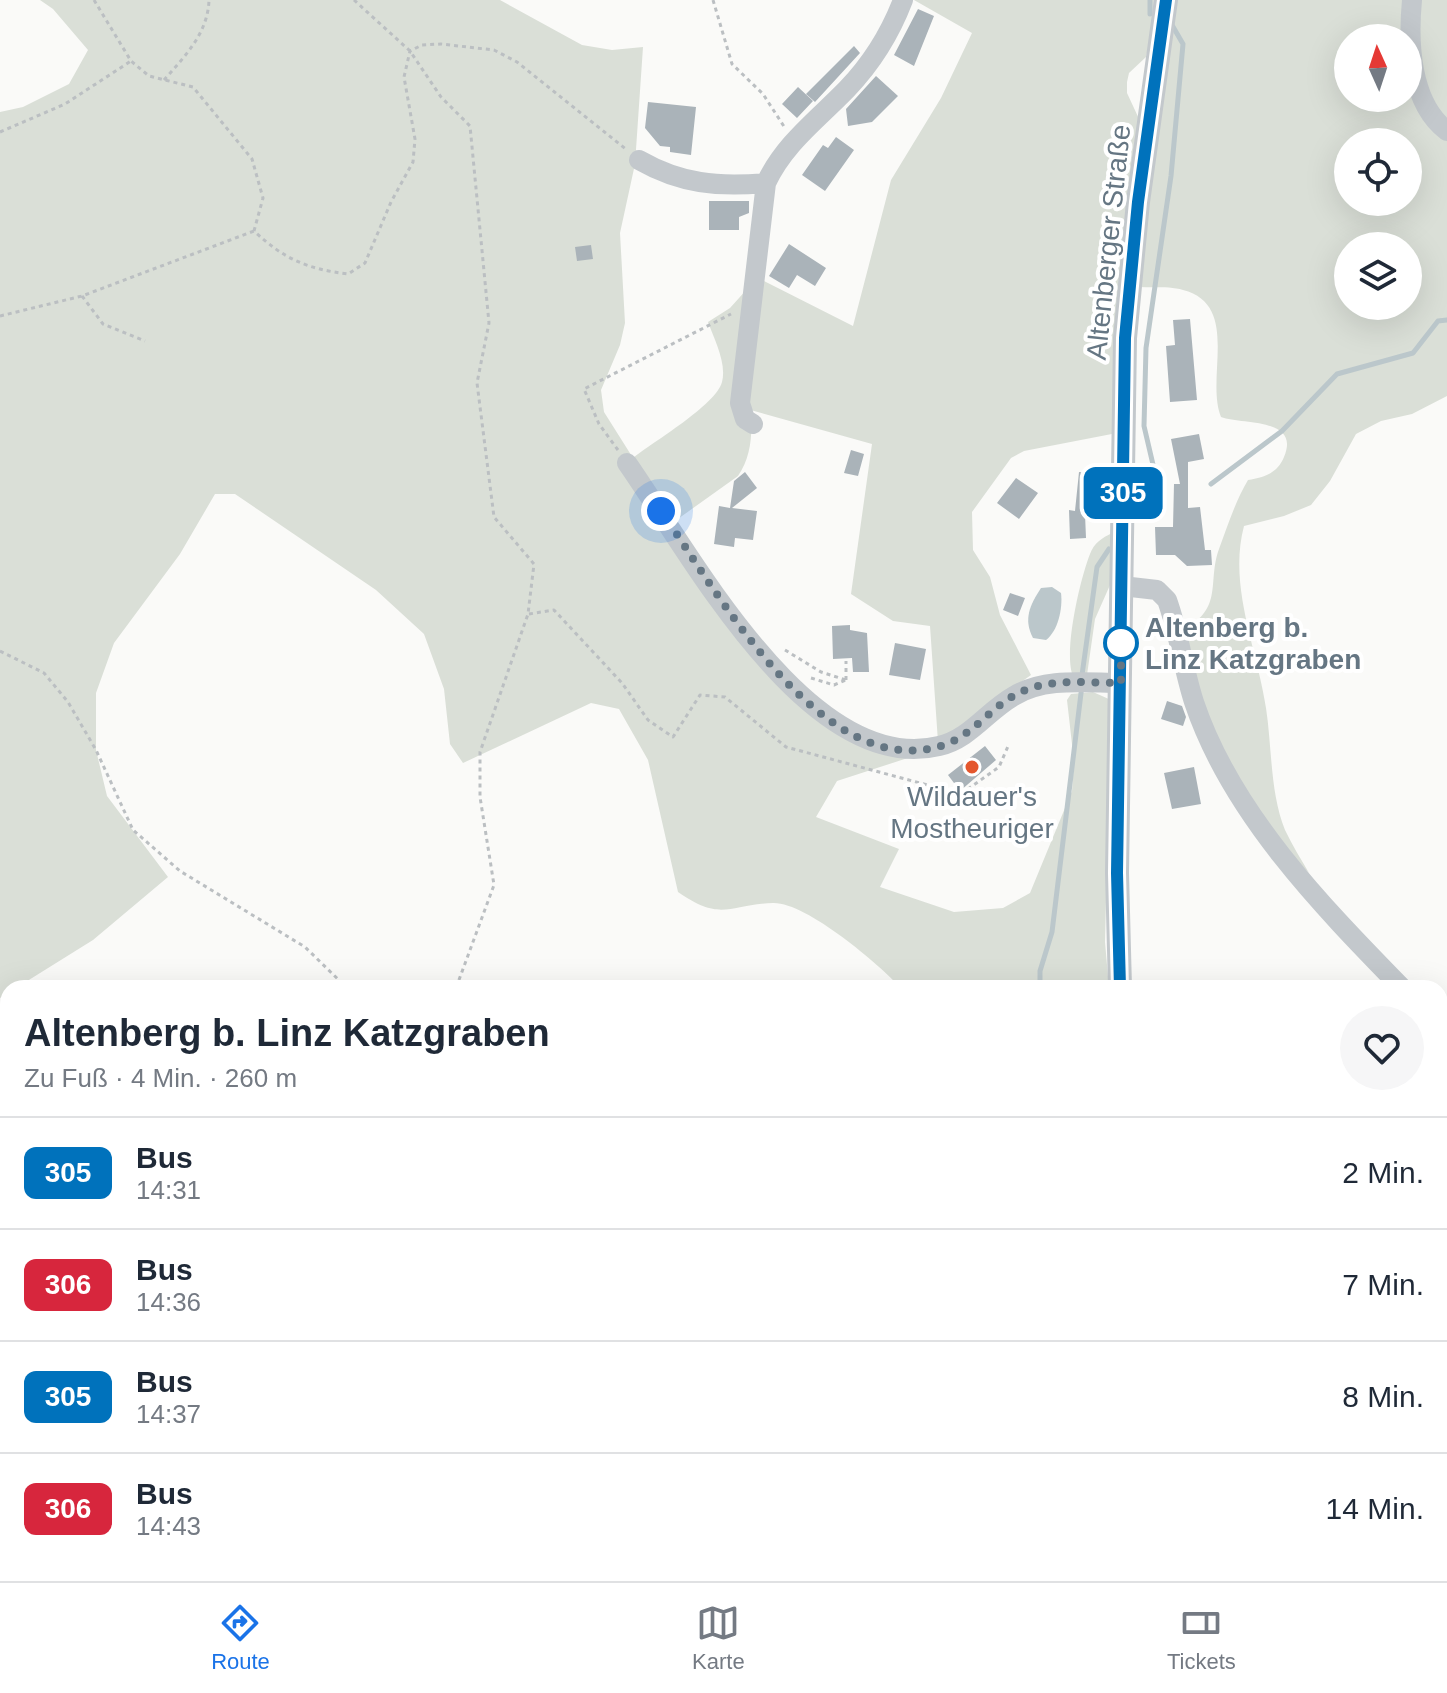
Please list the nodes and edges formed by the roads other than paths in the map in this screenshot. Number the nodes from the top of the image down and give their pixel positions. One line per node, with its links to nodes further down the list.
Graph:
1 (903, 0): 6 (street)
2 (1166, 0): 9 (street, Altenberger Straße)
3 (1412, 0): 4 (street)
4 (1447, 131)
5 (639, 160): 6 (street)
6 (766, 183): 7 (street)
7 (753, 424)
8 (627, 463): 10 (street)
9 (1122, 586): 10 (street, Altenberger Straße); 12 (street)
10 (1121, 683): 11 (street, Altenberger Straße)
11 (1120, 980)
12 (1395, 980)

